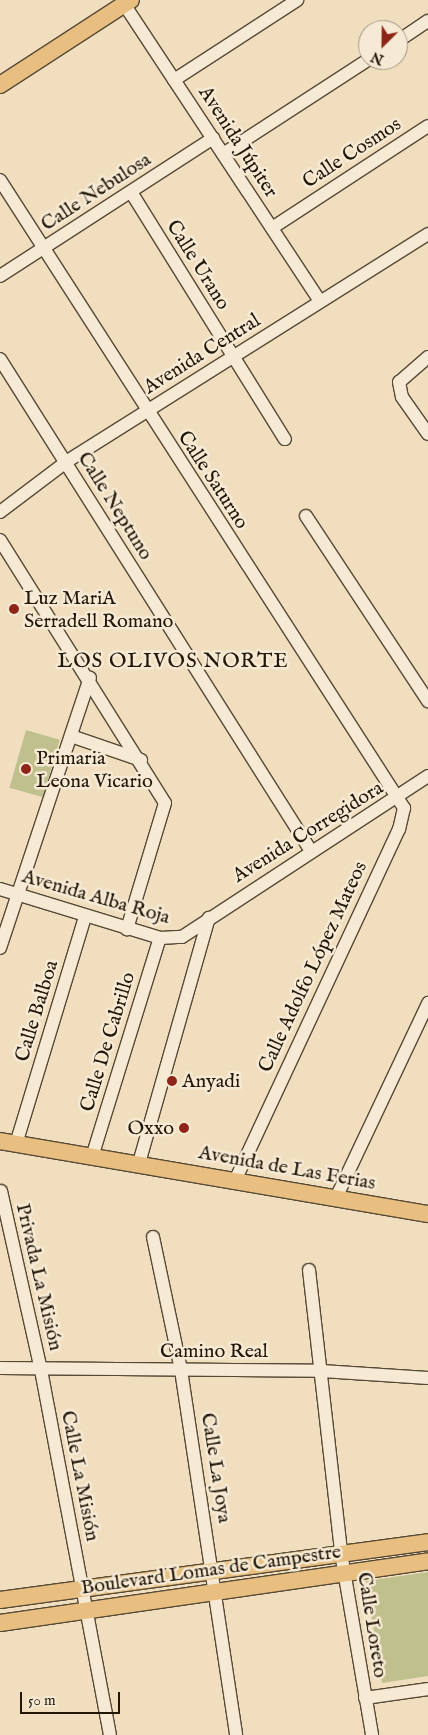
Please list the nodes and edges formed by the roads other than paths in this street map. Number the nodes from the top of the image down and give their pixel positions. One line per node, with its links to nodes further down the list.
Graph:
1 (297, 0): 6 (street)
2 (128, 2): 6 (street, Avenida Júpiter); 7 (main road)
3 (428, 21): 4 (street)
4 (408, 34)
5 (358, 66): 10 (street)
6 (174, 80): 9 (street, Avenida Júpiter)
7 (0, 85)
8 (428, 126): 13 (street, Calle Cosmos)
9 (212, 138): 10 (street, Avenida Júpiter); 12 (street, Calle Nebulosa)
10 (223, 154): 13 (street, Avenida Júpiter)
11 (0, 180): 15 (street, Calle Saturno)
12 (131, 192): 15 (street, Calle Nebulosa); 18 (street, Calle Urano)
13 (272, 228): 17 (street, Avenida Júpiter)
14 (428, 234): 17 (street, Avenida Central)
15 (43, 248): 16 (street, Calle Nebulosa); 21 (street, Calle Saturno)
16 (0, 276)
17 (320, 301): 18 (street, Avenida Central)
18 (234, 357): 21 (street, Avenida Central); 23 (street, Calle Urano)
19 (428, 357): 22 (street)
20 (0, 359): 24 (street, Calle Neptuno)
21 (146, 411): 24 (street, Avenida Central); 33 (street, Calle Saturno)
22 (428, 434)
23 (285, 439)
24 (66, 462): 25 (street, Avenida Central); 34 (street, Calle Neptuno)
25 (0, 512)
26 (306, 516): 29 (street)
27 (0, 540): 28 (street)
28 (90, 678): 30 (street); 31 (street)
29 (428, 701)
30 (71, 736): 31 (street); 36 (street)
31 (141, 760): 39 (street)
32 (428, 776): 33 (street, Avenida Corregidora)
33 (398, 797): 34 (street, Avenida Corregidora); 47 (street, Calle Adolfo López Mateos)
34 (311, 851): 38 (street, Avenida Corregidora)
35 (0, 888): 36 (street, Avenida Alba Roja)
36 (18, 895): 37 (street, Avenida Alba Roja); 42 (street)
37 (85, 917): 39 (street, Avenida Alba Roja); 44 (street, Calle Balboa)
38 (209, 918): 40 (street, Avenida Corregidora); 46 (street)
39 (127, 928): 41 (street, Avenida Alba Roja)
40 (182, 937): 41 (street, Avenida Alba Roja)
41 (160, 938): 45 (street, Calle De Cabrillo)
42 (0, 948)
43 (428, 1003): 49 (street)
44 (8, 1142): 45 (main road)
45 (92, 1157): 46 (main road)
46 (139, 1163): 47 (main road, Avenida de Las Ferias)
47 (235, 1180): 49 (main road, Avenida de Las Ferias)
48 (1, 1192): 54 (street, Privada La Misión)
49 (336, 1198): 50 (main road, Avenida de Las Ferias)
50 (428, 1214)
51 (153, 1237): 55 (street, Calle La Joya)
52 (309, 1270): 56 (street, Calle Loreto)
53 (0, 1368): 54 (street, Camino Real)
54 (41, 1370): 55 (street, Camino Real); 63 (street, Calle La Misión)
55 (181, 1370): 56 (street, Camino Real); 61 (street, Calle La Joya)
56 (322, 1371): 57 (street, Camino Real); 59 (street, Calle Loreto)
57 (428, 1378)
58 (428, 1542): 59 (main road, Boulevard Lomas de Campestre)
59 (341, 1553): 61 (main road, Boulevard Lomas de Campestre); 62 (street, Calle Loreto)
60 (428, 1561): 62 (main road, Boulevard Lomas de Campestre)
61 (214, 1572): 63 (main road, Boulevard Lomas de Campestre); 64 (street, Calle La Joya)
62 (344, 1572): 64 (main road, Boulevard Lomas de Campestre); 69 (street, Calle Loreto)
63 (82, 1590): 65 (main road, Boulevard Lomas de Campestre); 66 (street, Calle La Misión)
64 (216, 1591): 66 (main road, Boulevard Lomas de Campestre); 71 (street, Calle La Joya)
65 (0, 1600)
66 (86, 1610): 67 (main road, Boulevard Lomas de Campestre); 70 (street)
67 (0, 1623)
68 (428, 1689): 69 (street)
69 (365, 1698): 72 (street, Calle Loreto)
70 (110, 1735)
71 (236, 1735)
72 (372, 1735)

